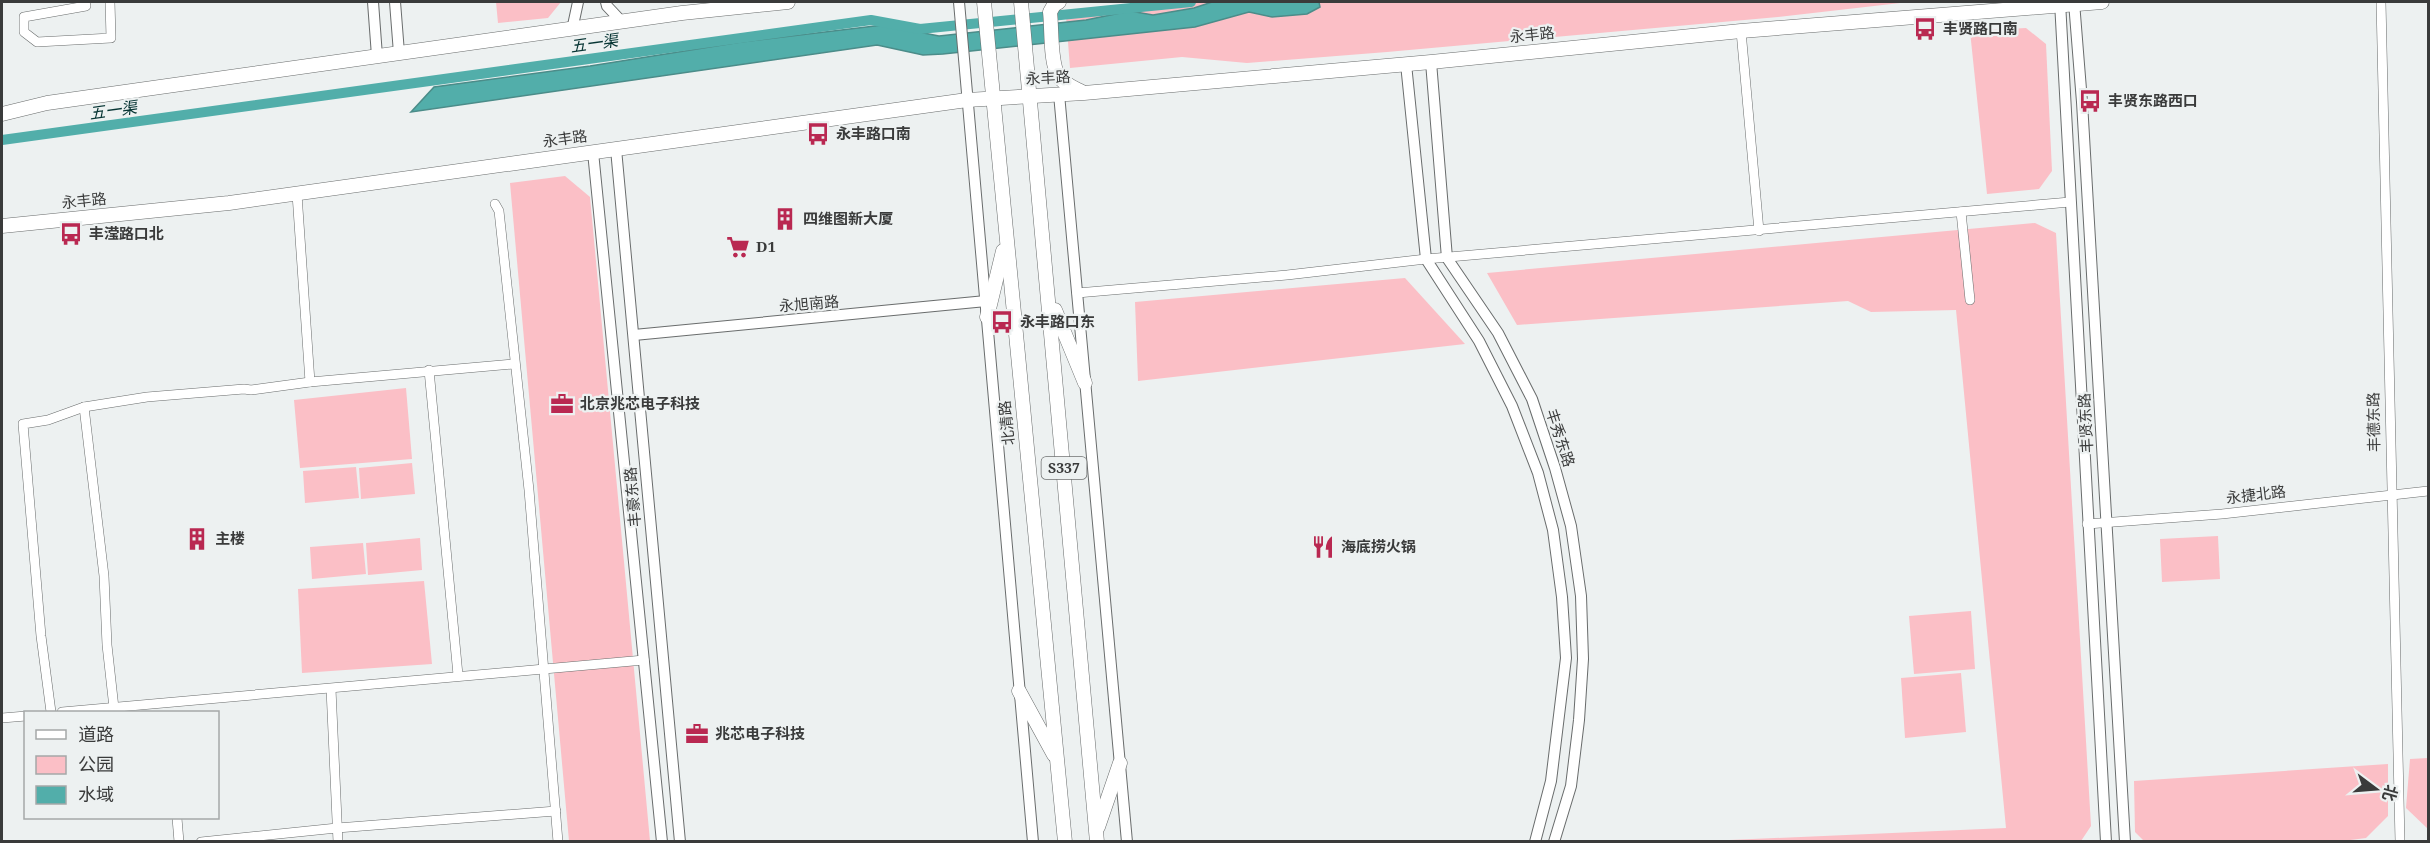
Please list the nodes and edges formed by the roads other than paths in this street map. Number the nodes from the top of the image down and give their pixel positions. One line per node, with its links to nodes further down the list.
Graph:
1 (86, 2): 2 (street)
2 (110, 2)
3 (373, 2): 19 (street)
4 (395, 2): 18 (street)
5 (578, 2): 16 (street)
6 (606, 2): 15 (street)
7 (788, 2): 15 (main road)
8 (958, 2): 25 (street, 北清路)
9 (2102, 2): 11 (main road, 永丰路)
10 (2380, 2): 51 (street, 丰德东路)
11 (2067, 3): 17 (main road, 永丰路); 31 (street, 丰贤东路); 52 (street, 丰贤东路)
12 (1022, 5): 24 (main road, S337)
13 (1055, 7): 22 (main road)
14 (984, 8): 26 (main road, 北清路)
15 (622, 22): 16 (main road)
16 (572, 30): 18 (main road)
17 (1741, 31): 20 (main road, 永丰路); 35 (street)
18 (399, 53): 19 (main road)
19 (377, 56): 27 (main road)
20 (1431, 62): 21 (main road, 永丰路); 37 (street, 丰秀东路)
21 (1407, 64): 22 (main road, 永丰路); 38 (street)
22 (1084, 93): 23 (main road, 永丰路)
23 (1059, 94): 24 (main road, 永丰路); 39 (street)
24 (1030, 95): 26 (main road, 永丰路); 40 (main road, S337)
25 (967, 100): 26 (main road, 永丰路); 28 (main road, 永丰路); 42 (street, 北清路)
26 (992, 100): 36 (main road, 北清路 / S337)
27 (2, 114)
28 (616, 149): 29 (main road, 永丰路); 44 (street, 丰豪东路)
29 (593, 152): 30 (main road, 永丰路); 54 (street, 丰豪东路)
30 (297, 194): 34 (main road, 永丰路); 47 (street)
31 (2070, 202): 33 (street); 53 (street, 丰贤东路)
32 (495, 204): 45 (street)
33 (1960, 213): 35 (street); 41 (street)
34 (2, 226)
35 (1758, 231): 37 (street)
36 (1005, 240): 43 (main road); 65 (main road, 北清路 / S337)
37 (1447, 258): 38 (street); 81 (street, 丰秀东路)
38 (1426, 259): 39 (street); 80 (street)
39 (1077, 293): 48 (street)
40 (1049, 296): 48 (main road); 70 (main road, S337)
41 (1970, 300)
42 (986, 301): 43 (street, 北清路); 44 (street, 永旭南路)
43 (987, 317): 58 (street, 北清路)
44 (634, 335): 76 (street, 丰豪东路)
45 (514, 364): 46 (street); 55 (street)
46 (429, 370): 47 (street); 56 (street)
47 (310, 382): 49 (street)
48 (1084, 383): 66 (street)
49 (84, 407): 59 (street); 61 (street)
50 (2428, 491): 51 (street, 永捷北路)
51 (2391, 494): 52 (street, 永捷北路); 84 (street, 丰德东路)
52 (2107, 523): 53 (street, 永捷北路); 83 (street, 丰贤东路)
53 (2087, 524): 82 (street, 丰贤东路)
54 (644, 660): 55 (street); 75 (street, 丰豪东路)
55 (544, 668): 56 (street); 67 (street)
56 (458, 675): 57 (street)
57 (331, 689): 60 (street); 69 (street)
58 (1019, 691): 65 (main road); 77 (street, 北清路)
59 (114, 708): 60 (street); 62 (street)
60 (167, 708)
61 (51, 711)
62 (75, 711)
63 (24, 716): 64 (street)
64 (2, 718)
65 (1057, 761): 78 (main road, 北清路 / S337)
66 (1120, 763): 70 (main road); 79 (street)
67 (556, 811): 69 (street); 74 (street)
68 (177, 819): 71 (street)
69 (337, 828): 72 (street); 73 (street)
70 (1097, 837)
71 (180, 842)
72 (201, 842)
73 (338, 842)
74 (558, 842)
75 (662, 842)
76 (680, 842)
77 (1033, 842)
78 (1065, 842)
79 (1127, 842)
80 (1535, 842)
81 (1554, 842)
82 (2106, 842)
83 (2125, 842)
84 (2400, 842)

